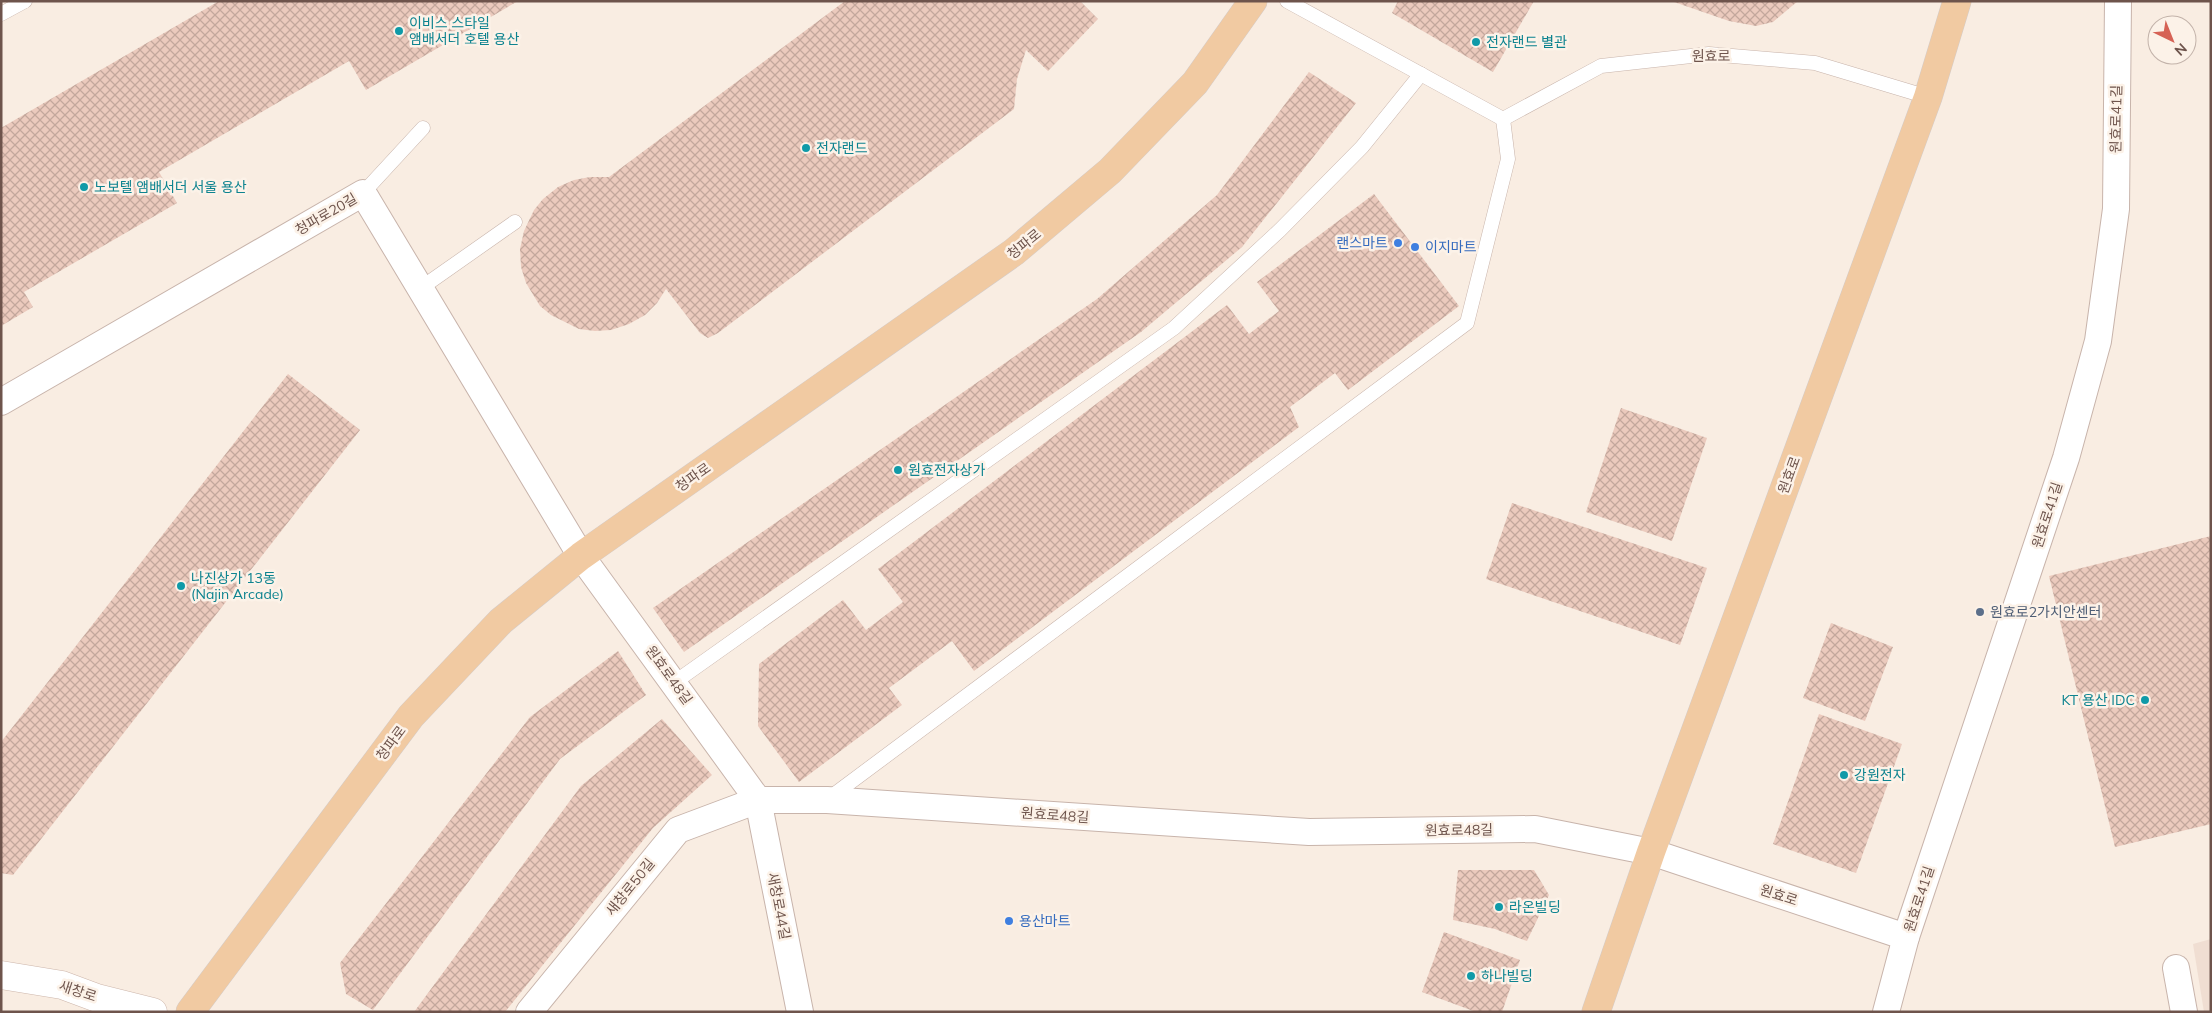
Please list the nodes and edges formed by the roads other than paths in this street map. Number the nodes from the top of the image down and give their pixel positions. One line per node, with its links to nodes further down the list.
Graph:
1 (25, 1): 6 (lane)
2 (1253, 1): 15 (main road, 청파로)
3 (1287, 1): 7 (lane)
4 (1957, 1): 8 (main road, 원효로)
5 (2118, 1): 20 (street, 원효로41길)
6 (1, 14)
7 (1421, 74): 9 (lane); 16 (lane)
8 (1928, 97): 9 (lane, 원효로); 19 (main road, 원효로)
9 (1503, 119): 18 (lane)
10 (423, 128): 11 (lane)
11 (363, 193): 13 (street, 청파로20길); 14 (street, 청파로20길)
12 (515, 222): 13 (lane)
13 (421, 288): 15 (street, 청파로20길)
14 (1, 402)
15 (581, 556): 16 (street, 원효로48길); 24 (main road, 청파로)
16 (675, 682): 17 (street, 원효로48길)
17 (758, 800): 18 (street, 원효로48길); 25 (street, 새창로50길); 26 (street, 새창로44길)
18 (827, 800): 19 (street, 원효로48길)
19 (1651, 852): 20 (street, 원효로); 27 (main road, 원효로)
20 (1906, 937): 28 (street, 원효로41길)
21 (2176, 968): 29 (street)
22 (1, 975): 23 (main road, 새창로)
23 (153, 1012)
24 (190, 1012)
25 (528, 1012)
26 (800, 1012)
27 (1596, 1012)
28 (1886, 1012)
29 (2184, 1012)

